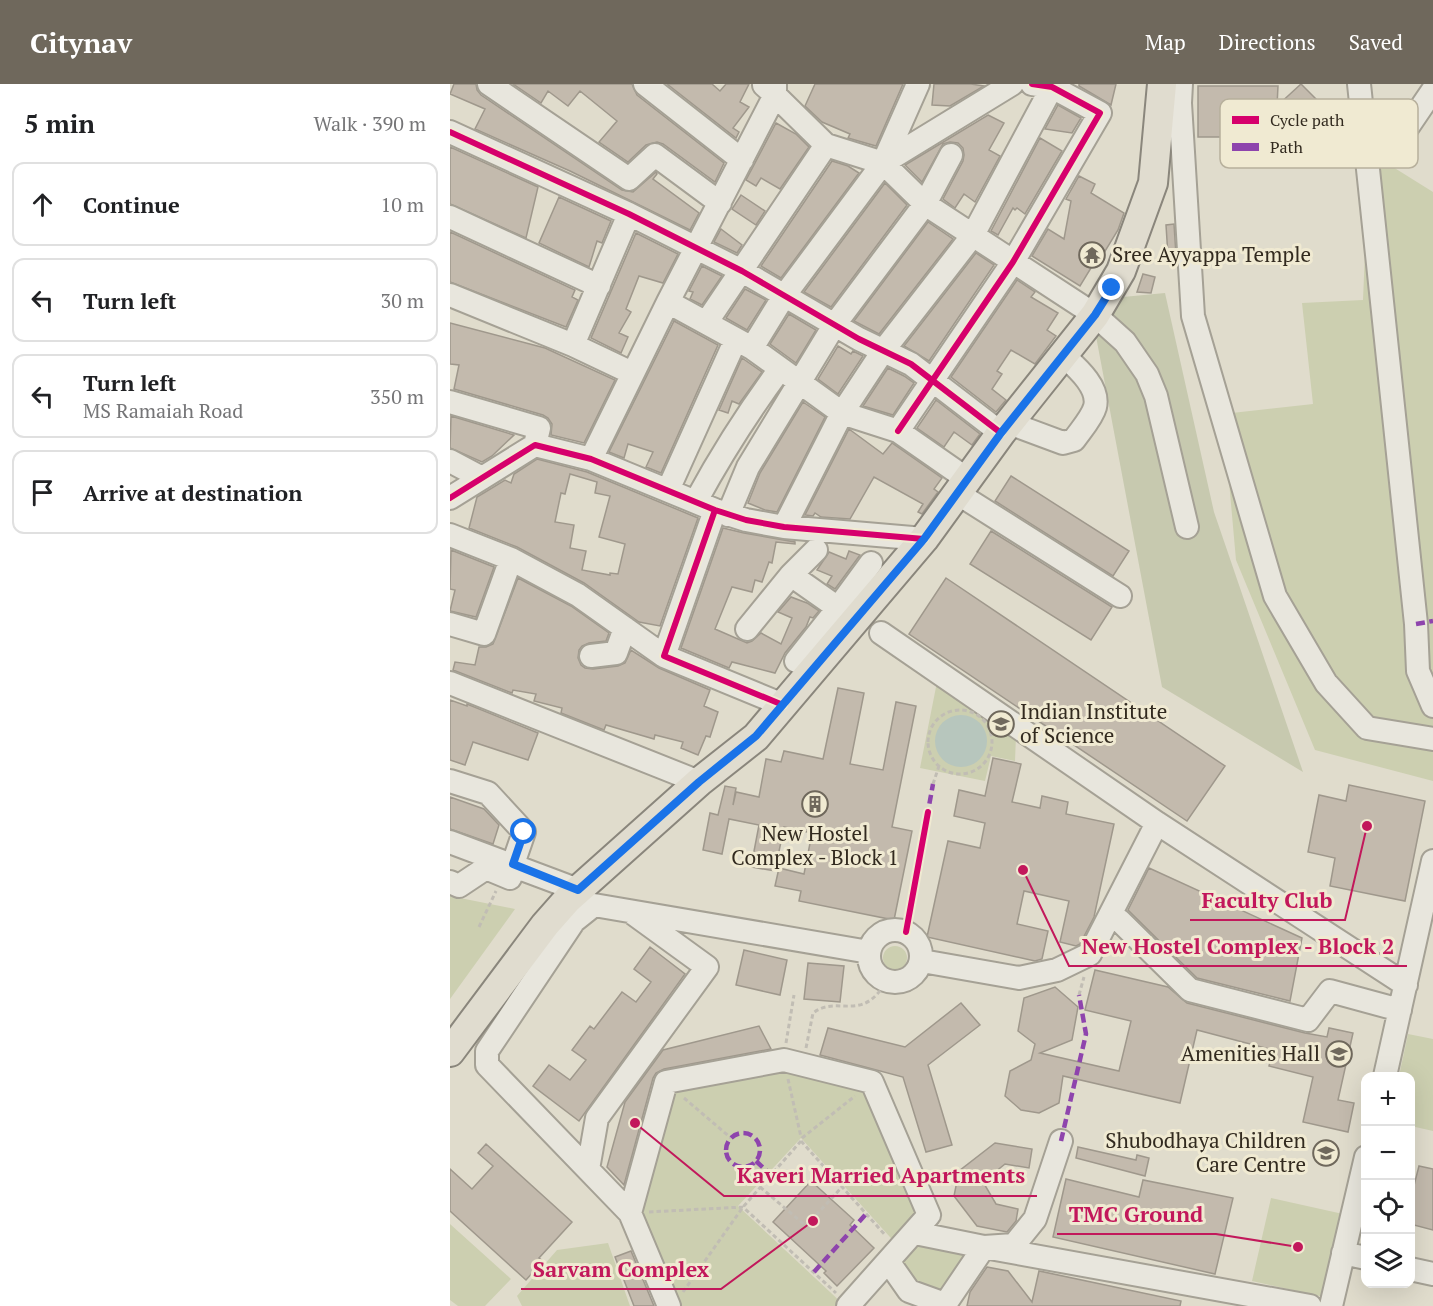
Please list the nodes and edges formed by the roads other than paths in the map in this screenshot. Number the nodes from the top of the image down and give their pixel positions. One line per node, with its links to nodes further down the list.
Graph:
1 (489, 84): 19 (street)
2 (645, 84): 16 (street)
3 (918, 84): 17 (street)
4 (1012, 84): 17 (street)
5 (1162, 84): 31 (main road)
6 (1181, 84): 74 (street)
7 (1359, 84): 11 (street)
8 (1050, 86): 23 (street); 25 (street)
9 (771, 88): 14 (street); 16 (street)
10 (1433, 90): 12 (street)
11 (1360, 99)
12 (1418, 112)
13 (450, 132): 21 (street)
14 (825, 145): 17 (street); 26 (street)
15 (951, 155): 20 (street)
16 (742, 160): 19 (street)
17 (883, 163): 20 (street); 29 (street)
18 (1367, 168): 73 (street)
19 (720, 202): 24 (street)
20 (925, 204): 23 (street); 33 (street)
21 (629, 214): 24 (street); 27 (street)
22 (450, 217): 27 (street)
23 (973, 235): 25 (street); 36 (street)
24 (696, 247): 26 (street); 30 (street)
25 (1013, 262): 31 (street); 40 (street)
26 (742, 271): 29 (street); 32 (street)
27 (599, 286): 35 (street)
28 (450, 295): 35 (street)
29 (784, 296): 33 (street); 34 (street)
30 (668, 302): 32 (street); 39 (street)
31 (1095, 315): 37 (main road); 55 (street)
32 (706, 323): 34 (street)
33 (835, 324): 36 (street); 41 (street)
34 (744, 344): 38 (street); 51 (street)
35 (573, 345): 39 (street)
36 (883, 351): 40 (street); 43 (street)
37 (1063, 355): 44 (main road); 44 (street)
38 (780, 369): 41 (street); 53 (street)
39 (632, 373): 47 (street)
40 (932, 380): 44 (street); 45 (street)
41 (800, 382): 43 (street); 53 (street)
42 (450, 402): 46 (street)
43 (842, 412): 45 (street); 54 (street)
44 (1005, 428): 50 (main road)
45 (898, 431): 50 (street)
46 (536, 445): 47 (street); 49 (street)
47 (591, 459): 51 (street)
48 (450, 461): 49 (street)
49 (482, 478): 52 (street)
50 (962, 486): 57 (main road); 62 (street)
51 (668, 490): 53 (street)
52 (450, 498)
53 (713, 509): 54 (street); 69 (street)
54 (784, 527): 57 (street)
55 (1187, 527)
56 (450, 535): 59 (street)
57 (924, 539): 63 (main road)
58 (816, 550): 61 (street)
59 (511, 559): 64 (street); 65 (street)
60 (871, 563): 63 (street)
61 (791, 575): 63 (street); 66 (street)
62 (1120, 596)
63 (847, 614): 70 (street); 72 (main road)
64 (450, 624)
65 (625, 628): 68 (street); 69 (street)
66 (747, 629)
67 (881, 633): 77 (street)
68 (591, 656)
69 (664, 656): 72 (street)
70 (796, 661)
71 (450, 683): 76 (street)
72 (783, 705): 76 (main road)
73 (1433, 706)
74 (1433, 739)
75 (450, 781): 80 (street)
76 (699, 782): 82 (main road)
77 (1156, 823): 86 (street); 87 (street)
78 (450, 842): 80 (street)
79 (1433, 861): 87 (street)
80 (508, 870): 81 (street); 82 (street)
81 (450, 882)
82 (573, 894): 89 (main road)
83 (629, 911): 85 (street); 92 (street); 92 (street)
84 (1120, 921): 88 (street)
85 (869, 952): 86 (street); 86 (street)
86 (921, 961)
87 (1406, 985): 88 (street)
88 (1400, 1010): 90 (street)
89 (450, 1052)
90 (1385, 1072)
91 (1061, 1142): 96 (street)
92 (588, 1169): 94 (street)
93 (1361, 1174): 97 (street)
94 (630, 1213): 95 (street); 102 (street)
95 (915, 1233): 96 (street); 98 (street)
96 (984, 1247): 104 (street); 105 (street)
97 (1343, 1253): 99 (street); 106 (street)
98 (893, 1255): 103 (street); 104 (street)
99 (1361, 1257)
100 (1415, 1270): 101 (street)
101 (1433, 1274)
102 (674, 1301)
103 (848, 1305)
104 (945, 1305)
105 (1310, 1306)
106 (1331, 1306)

